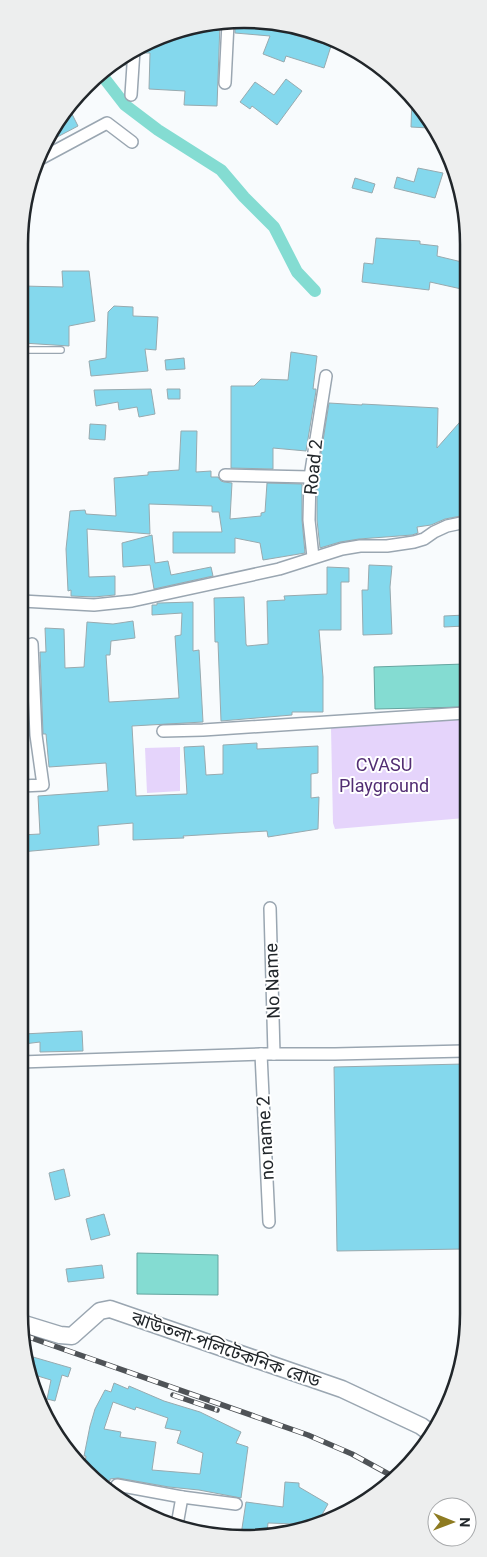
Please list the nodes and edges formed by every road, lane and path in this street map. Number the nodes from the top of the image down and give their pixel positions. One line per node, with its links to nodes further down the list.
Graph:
1 (228, 28): 3 (street)
2 (133, 58): 4 (street)
3 (225, 84)
4 (131, 95)
5 (132, 142): 6 (street)
6 (47, 155)
7 (28, 350): 8 (lane)
8 (61, 350)
9 (326, 376): 11 (street, Road 2)
10 (225, 475): 11 (street)
11 (310, 476): 13 (street, Road 2)
12 (460, 523): 13 (street)
13 (313, 557): 14 (street)
14 (28, 601)
15 (32, 644): 18 (street)
16 (460, 712): 17 (street)
17 (163, 731)
18 (28, 786)
19 (270, 908): 22 (street, No Name)
20 (460, 1050): 22 (street)
21 (261, 1054): 22 (street); 23 (street); 24 (street, no name 2)
22 (274, 1054)
23 (28, 1062)
24 (269, 1222)
25 (28, 1325): 26 (main road, ঝাউতলা-পলিটেকনিক রোড)
26 (426, 1429)
27 (117, 1485): 28 (street)
28 (182, 1497): 29 (street); 30 (street)
29 (236, 1504)
30 (179, 1519)

